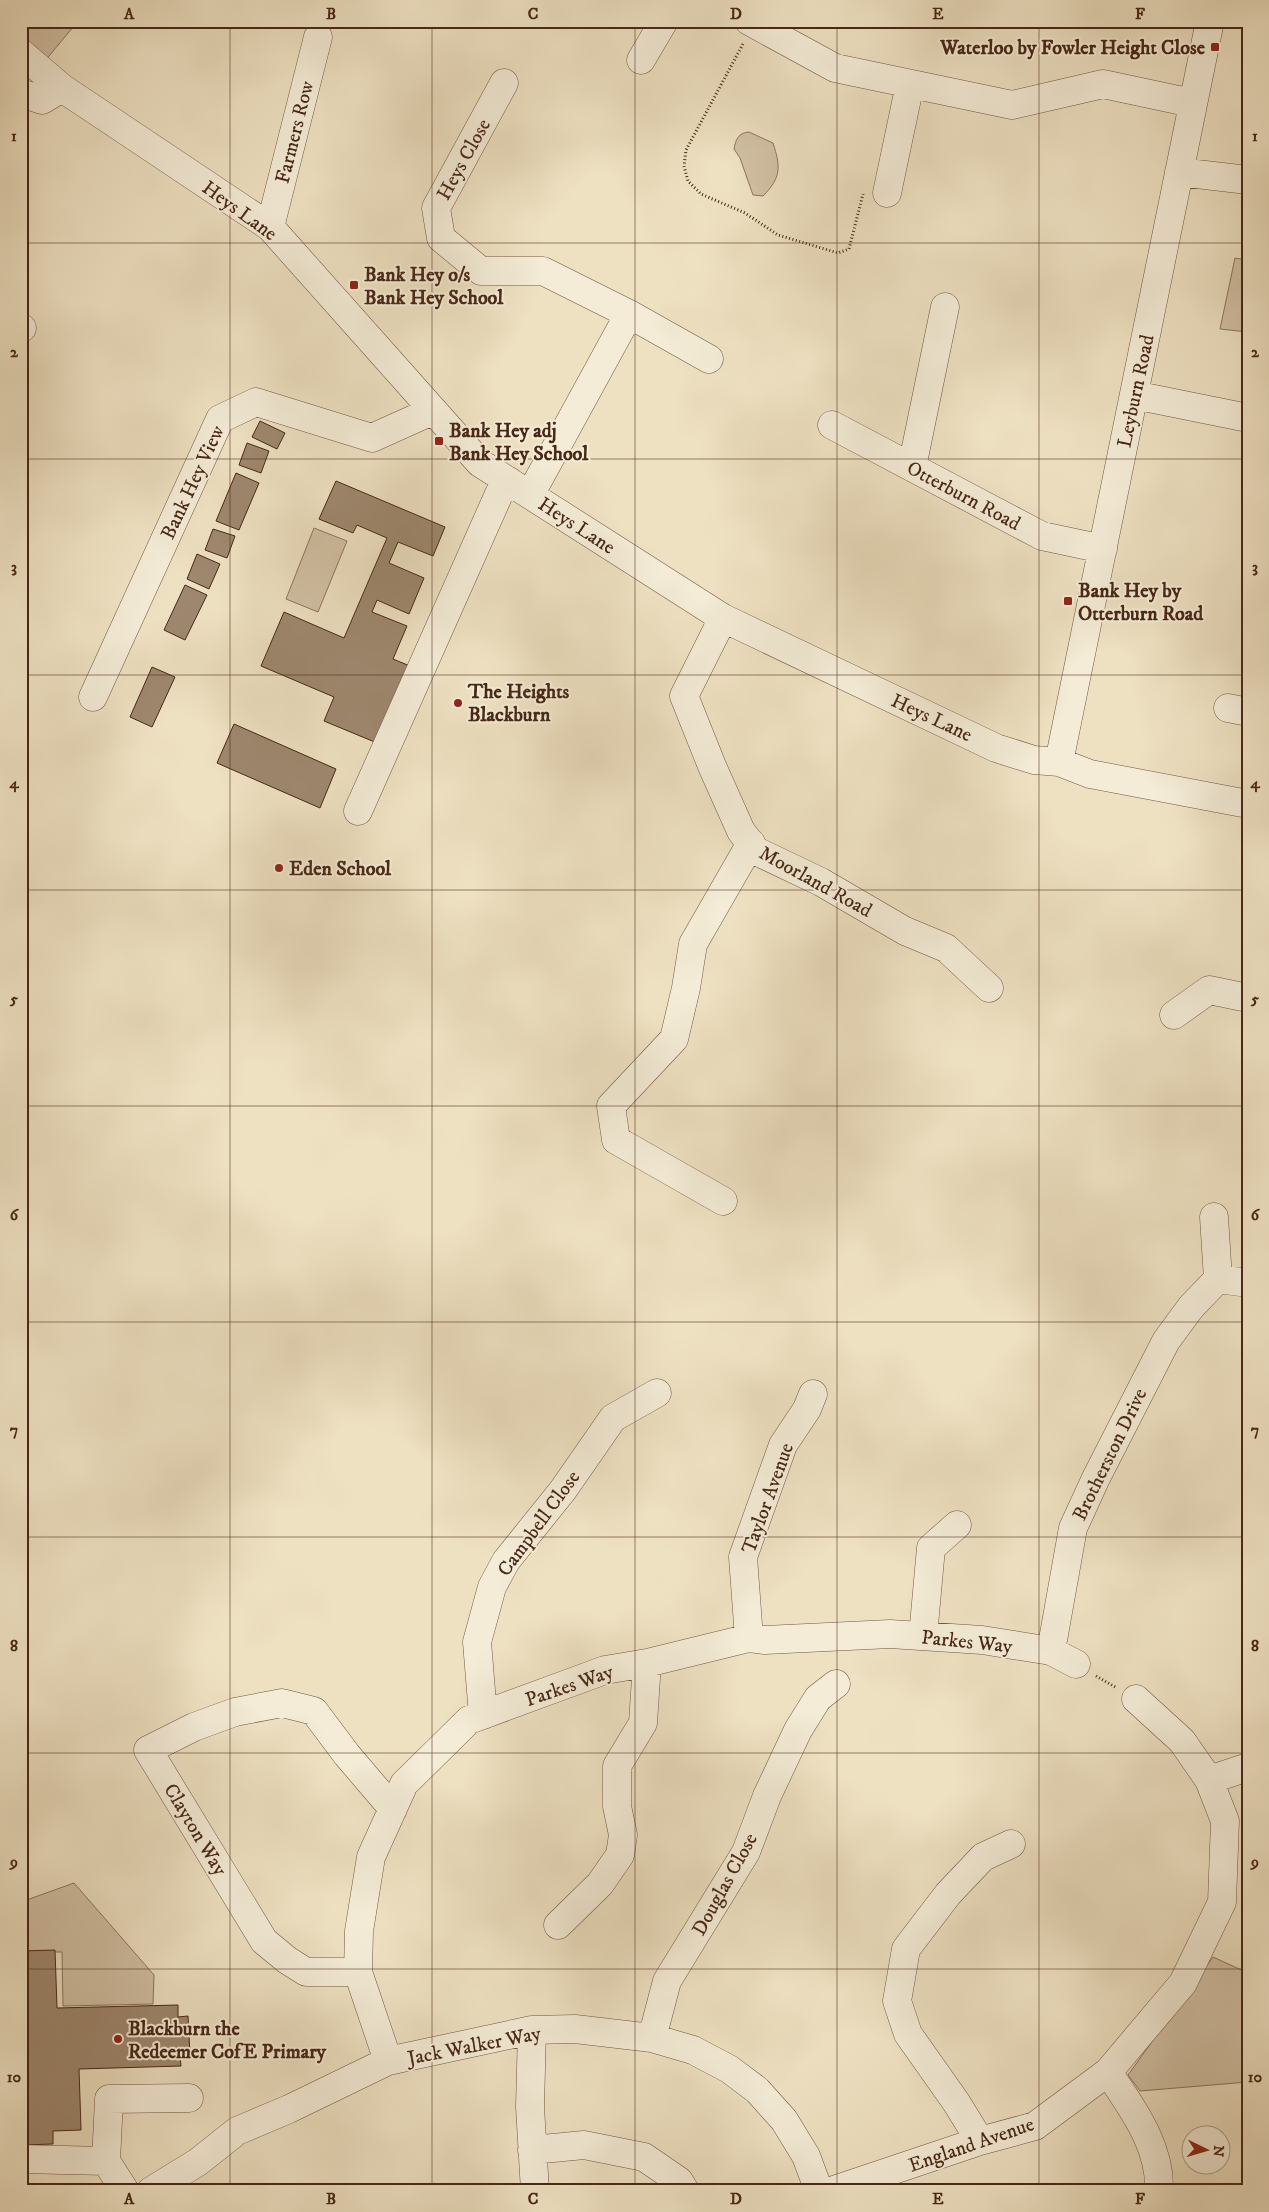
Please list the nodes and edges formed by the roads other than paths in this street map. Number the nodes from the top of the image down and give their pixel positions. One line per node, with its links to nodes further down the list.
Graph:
1 (664, 21): 6 (street)
2 (1210, 21): 11 (street, Leyburn Road)
3 (751, 22): 8 (street)
4 (318, 37): 15 (street, Farmers Row)
5 (21, 53): 9 (street, Heys Lane)
6 (641, 60)
7 (504, 83): 17 (street, Heys Close)
8 (910, 84): 11 (street); 14 (street)
9 (62, 88): 10 (street); 15 (street, Heys Lane)
10 (21, 93)
11 (1192, 103): 12 (street, Leyburn Road)
12 (1179, 172): 13 (street); 19 (street, Leyburn Road)
13 (1248, 180)
14 (888, 193)
15 (270, 227): 20 (street, Heys Lane)
16 (945, 307): 23 (street)
17 (629, 314): 18 (street, Heys Close); 24 (street)
18 (709, 359)
19 (1134, 395): 21 (street); 25 (street, Leyburn Road)
20 (432, 411): 24 (street, Heys Lane); 27 (street, Bank Hey View)
21 (1248, 418)
22 (832, 425): 23 (street, Otterburn Road)
23 (912, 467): 25 (street, Otterburn Road)
24 (519, 488): 26 (street, Heys Lane); 30 (street)
25 (1102, 549): 28 (street, Leyburn Road)
26 (723, 618): 28 (street, Heys Lane); 31 (street, Moorland Road)
27 (92, 697)
28 (1059, 762): 29 (street, Heys Lane)
29 (1248, 804)
30 (358, 811)
31 (750, 843): 32 (street, Moorland Road); 35 (street)
32 (989, 988)
33 (1248, 998): 34 (street)
34 (1174, 1015)
35 (723, 1201)
36 (1214, 1217): 37 (street)
37 (1218, 1279): 38 (street); 44 (street, Brotherston Drive)
38 (1248, 1283)
39 (657, 1393): 49 (street, Campbell Close)
40 (813, 1394): 43 (street, Taylor Avenue)
41 (957, 1525): 42 (street)
42 (923, 1636): 43 (street, Parkes Way); 44 (street, Parkes Way)
43 (749, 1638): 45 (street, Parkes Way)
44 (1051, 1651): 46 (street, Parkes Way)
45 (647, 1663): 49 (street, Parkes Way); 54 (street)
46 (1076, 1664)
47 (836, 1684): 57 (street, Douglas Close)
48 (1136, 1699): 51 (street, England Avenue)
49 (483, 1715): 52 (street, Parkes Way)
50 (1248, 1767): 51 (street)
51 (1209, 1780): 59 (street, England Avenue)
52 (393, 1809): 55 (street, Parkes Way); 55 (street, Clayton Way)
53 (1011, 1844): 61 (street)
54 (558, 1924)
55 (358, 1972): 58 (street, Parkes Way)
56 (532, 2030): 57 (street, Jack Walker Way); 58 (street, Jack Walker Way); 62 (street)
57 (652, 2038): 69 (street, Jack Walker Way)
58 (388, 2062): 66 (street, Jack Walker Way)
59 (1108, 2072): 61 (street, England Avenue); 71 (street)
60 (189, 2098): 64 (street)
61 (980, 2141): 70 (street, England Avenue)
62 (532, 2150): 67 (street); 68 (street)
63 (21, 2159): 64 (street)
64 (106, 2161): 65 (street)
65 (125, 2191)
66 (151, 2191)
67 (535, 2191)
68 (685, 2191)
69 (819, 2191)
70 (831, 2191)
71 (1159, 2191)

